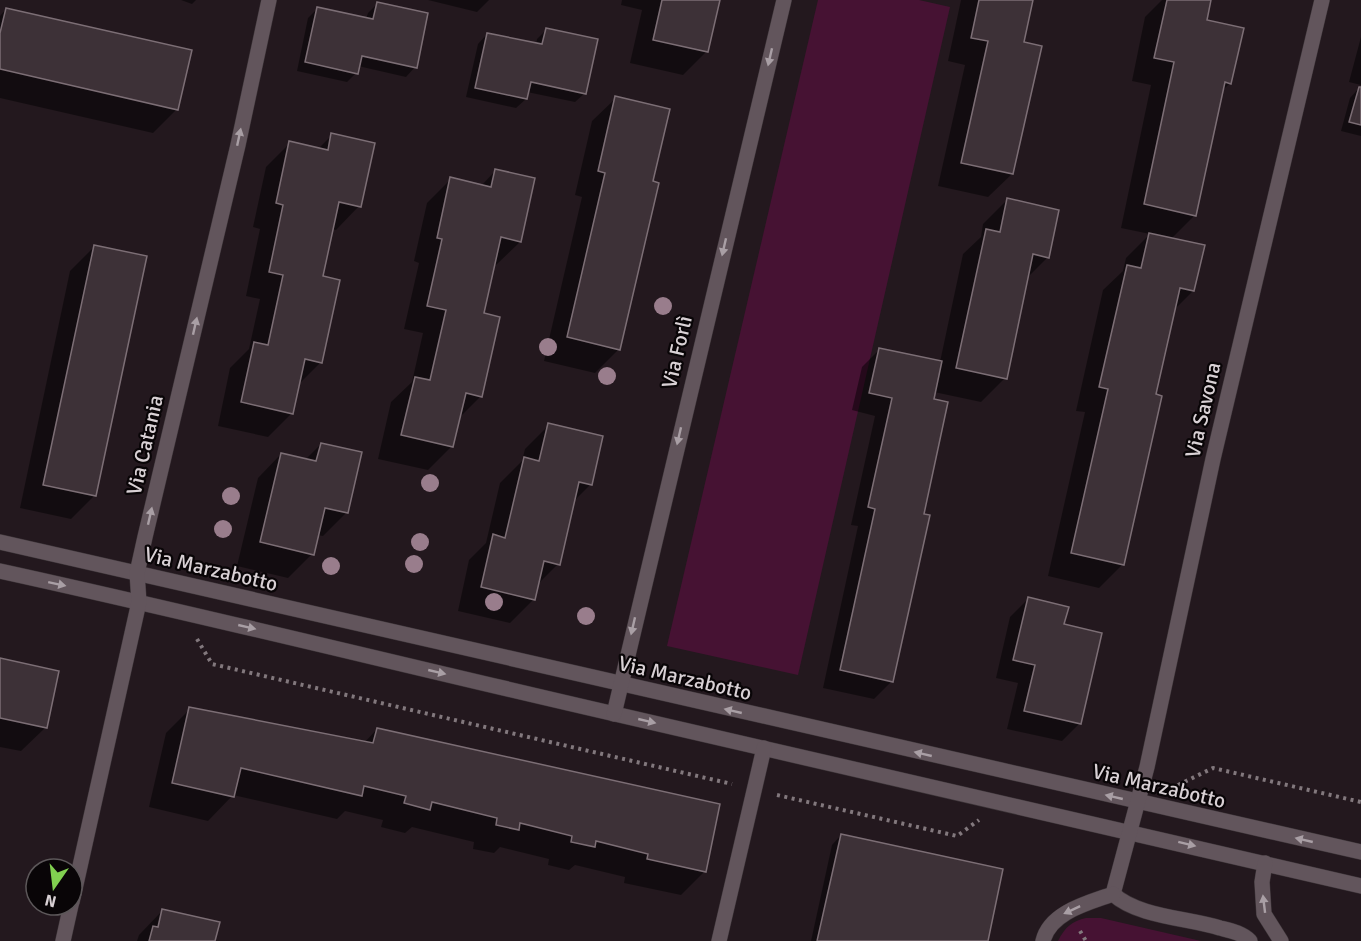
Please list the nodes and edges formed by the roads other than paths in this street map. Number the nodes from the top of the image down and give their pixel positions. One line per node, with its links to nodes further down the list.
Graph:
1 (269, 0): 6 (street, Via Catania, one-way to 1)
2 (783, 0): 8 (street, Via Forlì, one-way to 8)
3 (1323, 0): 11 (street, Via Savona)
4 (0, 542): 6 (street, Via Marzabotto)
5 (0, 571): 7 (street, one-way to 7)
6 (137, 573): 7 (street, Via Catania); 8 (street, Via Marzabotto)
7 (139, 602): 9 (street, one-way to 9); 14 (street, Via Catania)
8 (622, 685): 9 (street, Via Forlì); 11 (street, Via Marzabotto, one-way to 8)
9 (614, 714): 10 (street, one-way to 10)
10 (764, 748): 12 (street); 20 (street)
11 (1138, 803): 12 (street, Via Savona); 13 (street, Via Marzabotto, one-way to 11)
12 (1130, 831): 15 (street, one-way to 15); 17 (street, Via Savona)
13 (1361, 852)
14 (82, 857)
15 (1265, 863): 16 (street); 23 (street, one-way to 15)
16 (1361, 886)
17 (1113, 894): 21 (street, one-way to 21); 22 (street)
18 (69, 917): 19 (street, Via Catania)
19 (63, 941)
20 (719, 941)
21 (1043, 941)
22 (1250, 941)
23 (1281, 941)

